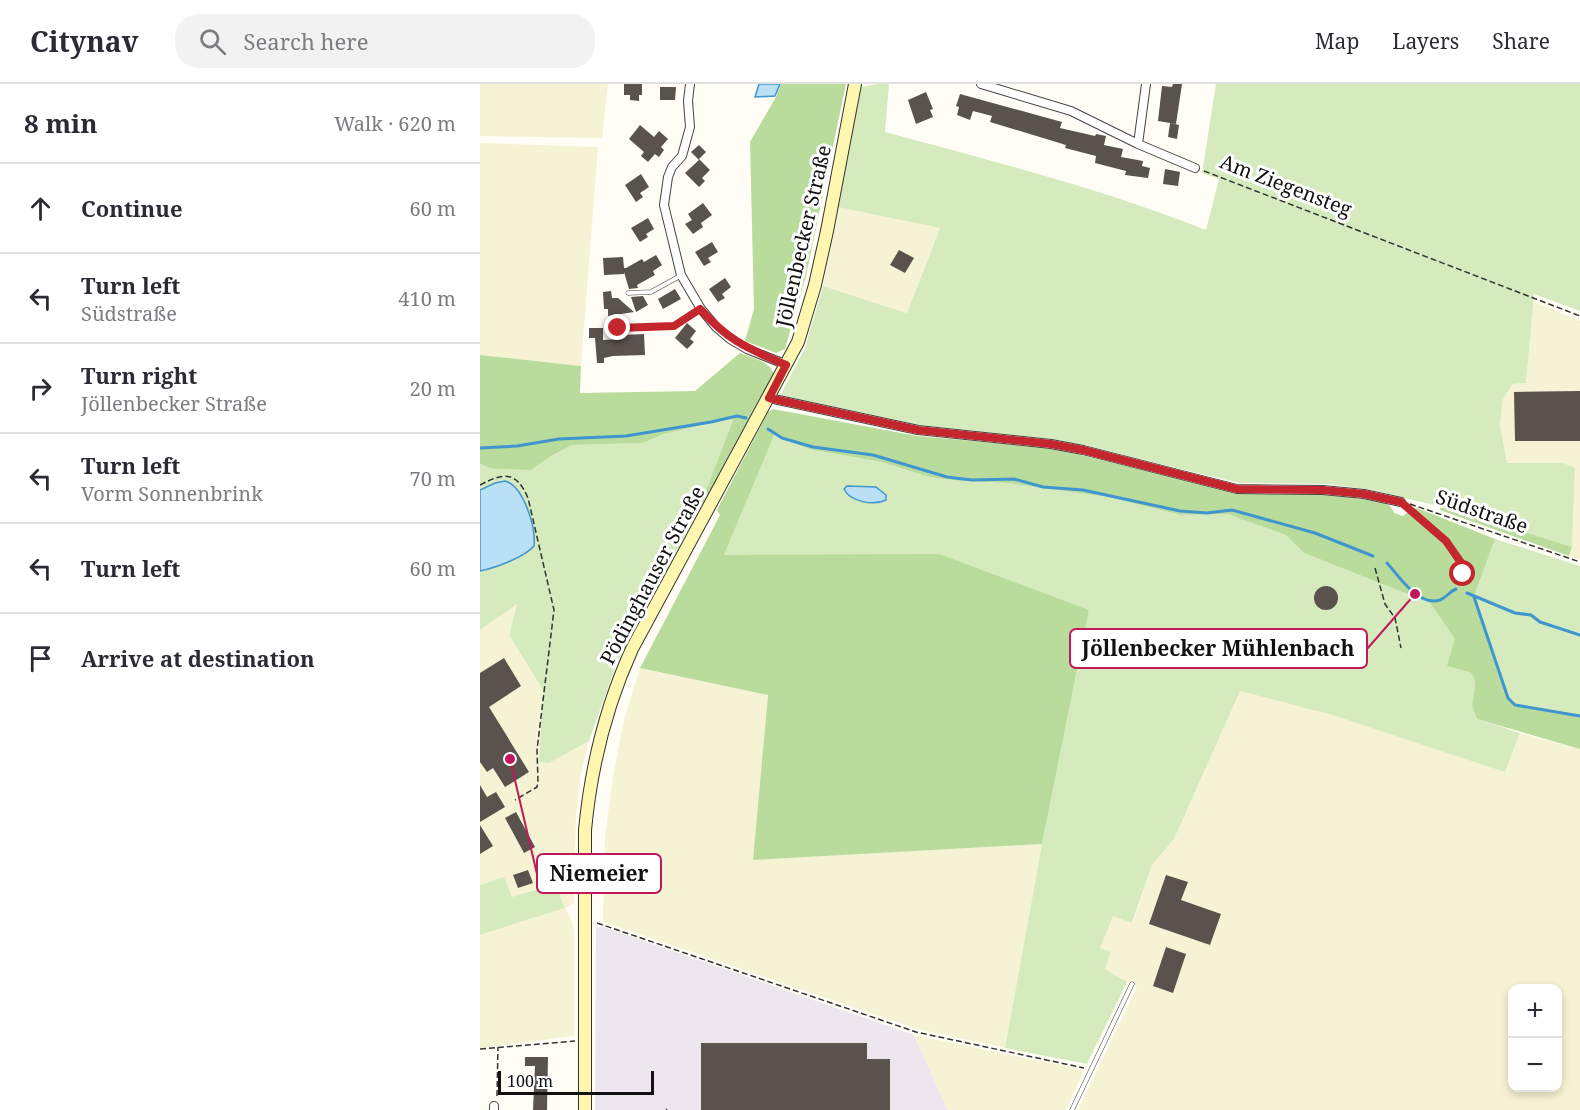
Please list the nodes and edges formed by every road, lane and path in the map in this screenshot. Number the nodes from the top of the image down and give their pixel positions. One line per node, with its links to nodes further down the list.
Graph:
1 (690, 84): 7 (street)
2 (855, 84): 12 (main road, Jöllenbecker Straße)
3 (981, 84): 5 (street, Am Ziegensteg)
4 (1146, 84): 5 (street)
5 (1138, 144): 6 (street, Am Ziegensteg)
6 (1195, 168): 10 (path, Am Ziegensteg)
7 (681, 275): 8 (lane); 9 (street)
8 (628, 293)
9 (700, 309): 11 (lane); 12 (street)
10 (1580, 316)
11 (618, 328)
12 (786, 365): 13 (main road, Jöllenbecker Straße)
13 (769, 398): 14 (main road, Jöllenbecker Straße); 16 (street)
14 (756, 423): 22 (main road, Pödinghauser Straße)
15 (480, 485): 21 (path)
16 (1401, 502): 17 (path, Südstraße); 19 (path)
17 (1580, 562)
18 (1375, 568): 20 (path)
19 (1463, 585)
20 (1401, 648)
21 (515, 800)
22 (584, 919): 27 (path); 29 (main road, Pödinghauser Straße)
23 (1132, 984): 27 (lane)
24 (574, 1041): 25 (path)
25 (498, 1046): 26 (path); 28 (path)
26 (480, 1049)
27 (1090, 1069): 30 (lane)
28 (494, 1108)
29 (585, 1110)
30 (1072, 1110)

